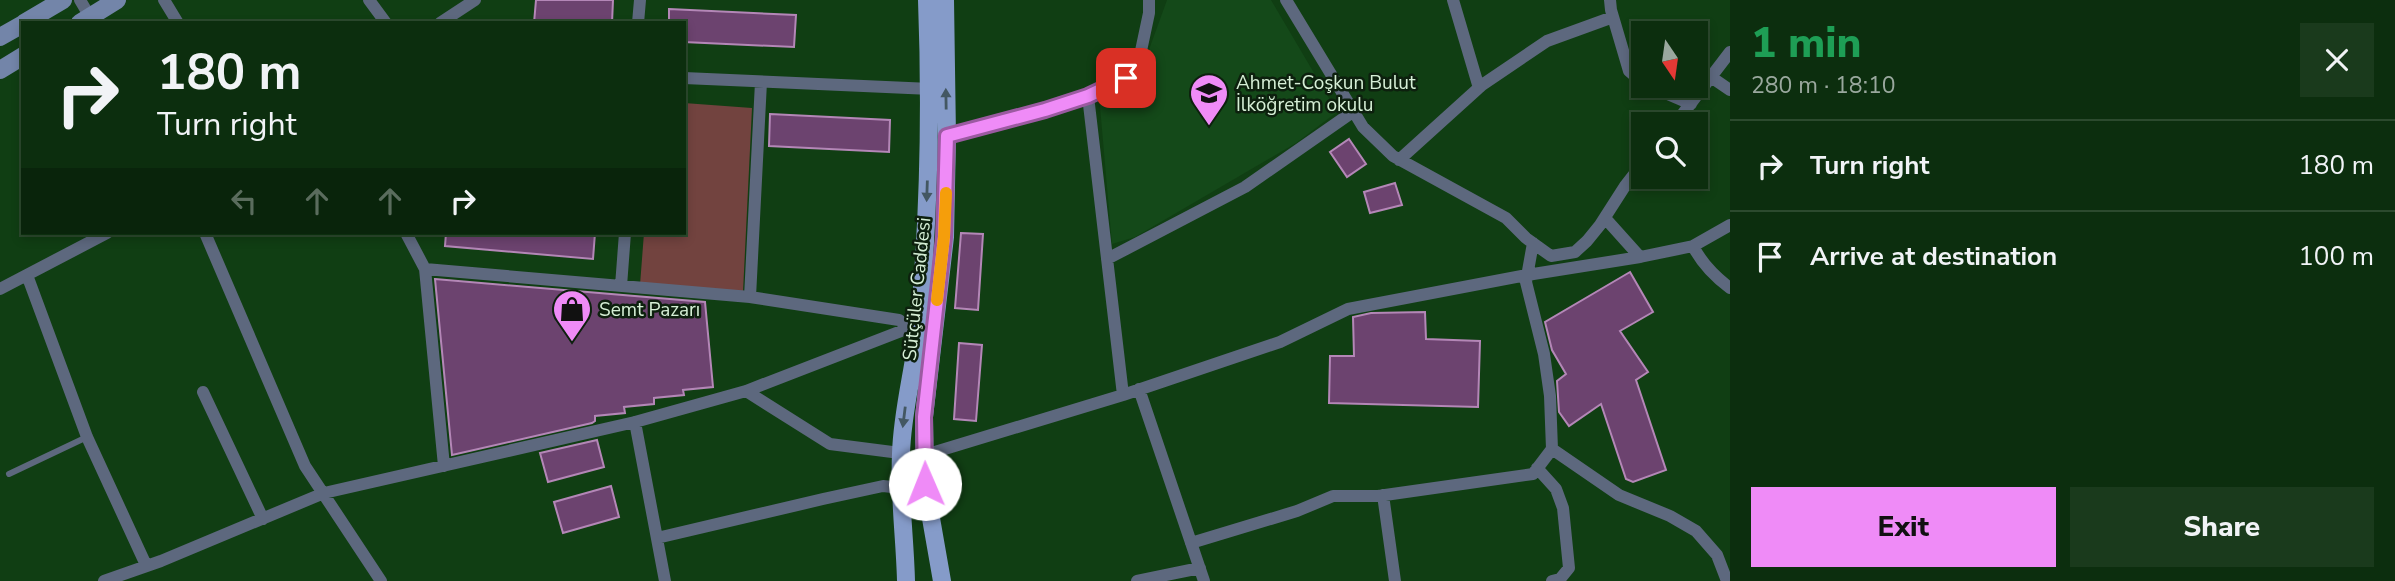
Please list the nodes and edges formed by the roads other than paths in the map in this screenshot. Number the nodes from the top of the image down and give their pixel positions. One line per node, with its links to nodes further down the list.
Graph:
1 (63, 0): 15 (main road)
2 (80, 0): 16 (street)
3 (117, 0): 16 (main road)
4 (164, 0): 17 (street)
5 (369, 0): 18 (street)
6 (475, 0): 19 (street)
7 (640, 0): 20 (street)
8 (927, 0): 31 (main road, Sütçüler Caddesi)
9 (945, 0): 38 (main road, Sütçüler Caddesi, one-way to 9)
10 (1149, 0): 33 (street)
11 (1286, 0): 36 (street)
12 (1453, 0): 30 (street)
13 (1610, 0): 14 (street)
14 (1613, 17): 26 (street); 30 (street)
15 (27, 21)
16 (88, 21)
17 (177, 21)
18 (385, 21)
19 (443, 21)
20 (638, 21)
21 (21, 25): 22 (main road)
22 (0, 37)
23 (1730, 52): 27 (street)
24 (21, 58): 25 (main road)
25 (0, 70)
26 (1631, 73)
27 (1711, 77): 32 (street); 35 (street)
28 (686, 78): 29 (street)
29 (761, 82): 31 (street); 57 (street)
30 (1479, 88): 39 (street)
31 (931, 89): 58 (main road, Sütçüler Caddesi, one-way to 58)
32 (1730, 90)
33 (1088, 96): 38 (street); 50 (street)
34 (1677, 98): 35 (street)
35 (1691, 104): 37 (street)
36 (1354, 111): 39 (street); 50 (street)
37 (1685, 112)
38 (947, 136): 67 (main road, Sütçüler Caddesi)
39 (1399, 160): 47 (street)
40 (1631, 178): 41 (street)
41 (1605, 218): 47 (street); 49 (street)
42 (1730, 225): 48 (street)
43 (103, 235): 52 (street)
44 (206, 235): 72 (street)
45 (407, 235): 51 (street)
46 (625, 235): 54 (street)
47 (1533, 243): 53 (street)
48 (1693, 246): 49 (street); 55 (street)
49 (1640, 257): 53 (street)
50 (1107, 259): 62 (street)
51 (425, 269): 54 (street); 68 (street)
52 (27, 275): 56 (street); 64 (street)
53 (1527, 275): 59 (street); 65 (street)
54 (621, 286): 57 (street)
55 (1730, 288)
56 (0, 289)
57 (750, 298): 58 (street)
58 (914, 328): 60 (street); 66 (main road, Sütçüler Caddesi, one-way to 66)
59 (1139, 390): 62 (street); 76 (street)
60 (746, 391): 63 (street); 66 (street)
61 (203, 393): 74 (street)
62 (1123, 395): 67 (street)
63 (635, 422): 68 (street); 75 (street)
64 (87, 437): 70 (lane); 77 (street)
65 (1552, 449): 69 (street); 87 (street)
66 (901, 453): 71 (main road, Sütçüler Caddesi)
67 (925, 455): 83 (main road, Sütçüler Caddesi)
68 (444, 466): 72 (street)
69 (1537, 468): 73 (street); 86 (street)
70 (9, 474)
71 (901, 488): 75 (street); 82 (main road, Sütçüler Caddesi)
72 (324, 493): 74 (street); 80 (street)
73 (1384, 495): 76 (street); 85 (street)
74 (263, 519): 77 (street)
75 (657, 538): 81 (street)
76 (1191, 543): 78 (street)
77 (146, 565): 79 (street)
78 (1202, 575): 84 (street)
79 (104, 581)
80 (381, 581)
81 (665, 581)
82 (906, 581)
83 (942, 581)
84 (1137, 581)
85 (1395, 581)
86 (1552, 581)
87 (1727, 581)

